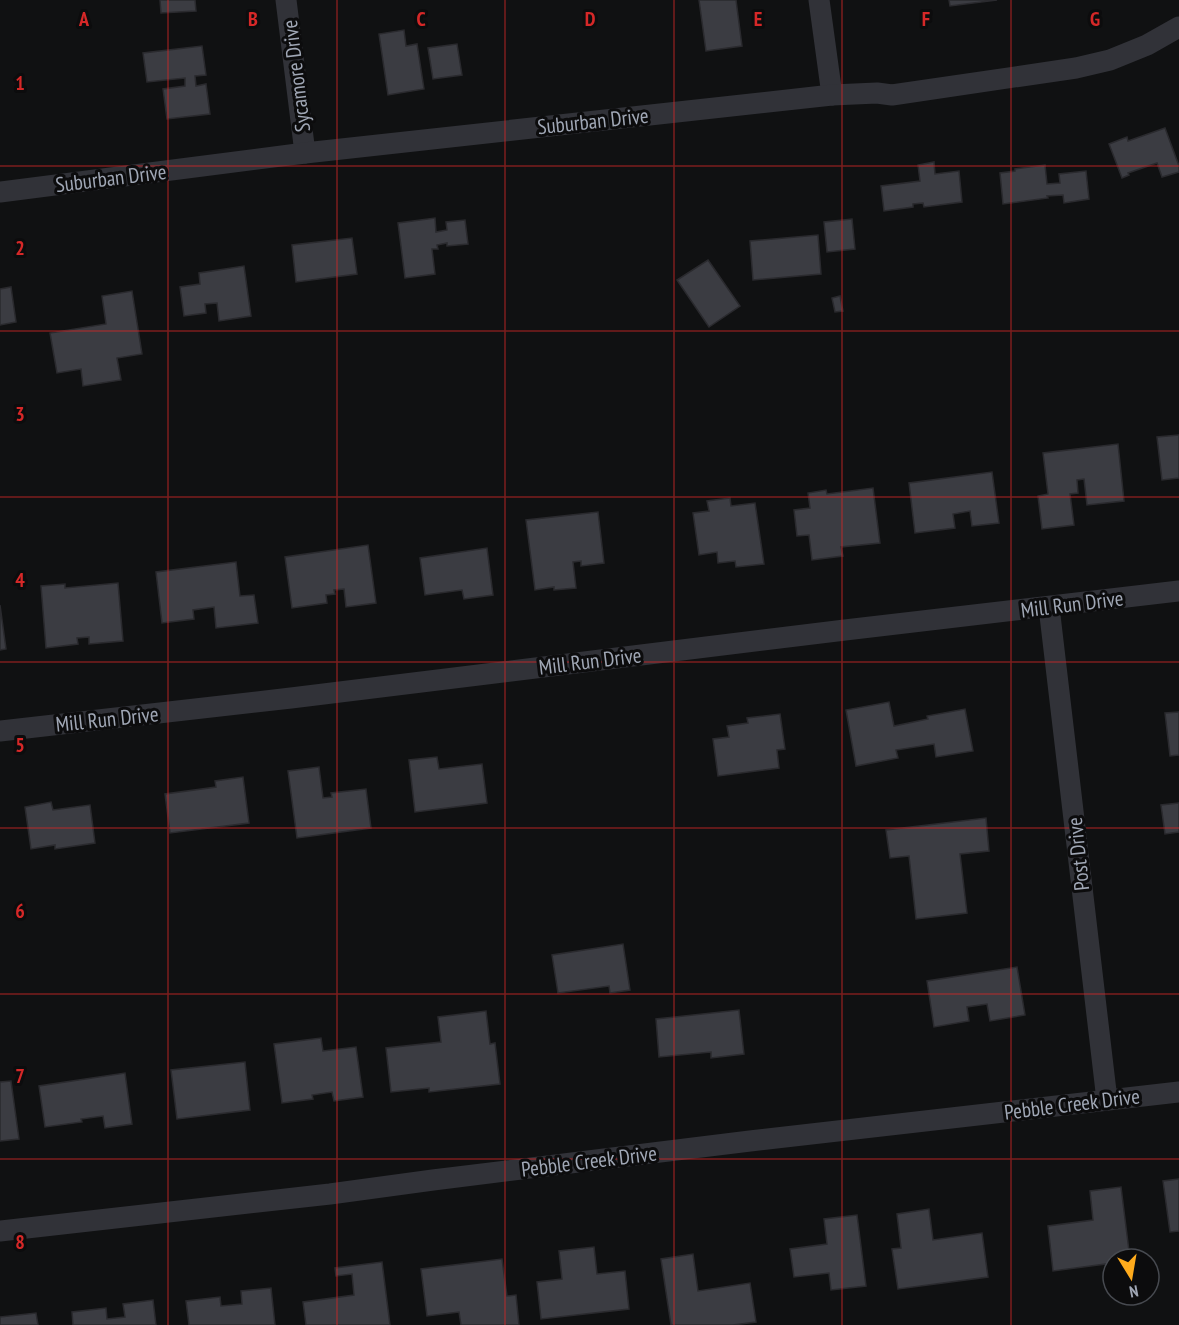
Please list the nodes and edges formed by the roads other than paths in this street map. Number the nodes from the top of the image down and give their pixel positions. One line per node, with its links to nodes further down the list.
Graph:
1 (286, 0): 5 (street, Sycamore Drive)
2 (819, 0): 4 (street)
3 (1179, 27): 4 (street, Suburban Drive)
4 (832, 95): 5 (street, Suburban Drive)
5 (305, 153): 6 (street, Suburban Drive)
6 (0, 192)
7 (1179, 591): 8 (street, Mill Run Drive)
8 (1049, 607): 9 (street, Mill Run Drive); 11 (street, Post Drive)
9 (0, 731)
10 (1179, 1092): 11 (street, Pebble Creek Drive)
11 (1107, 1100): 12 (street, Pebble Creek Drive)
12 (0, 1231)

